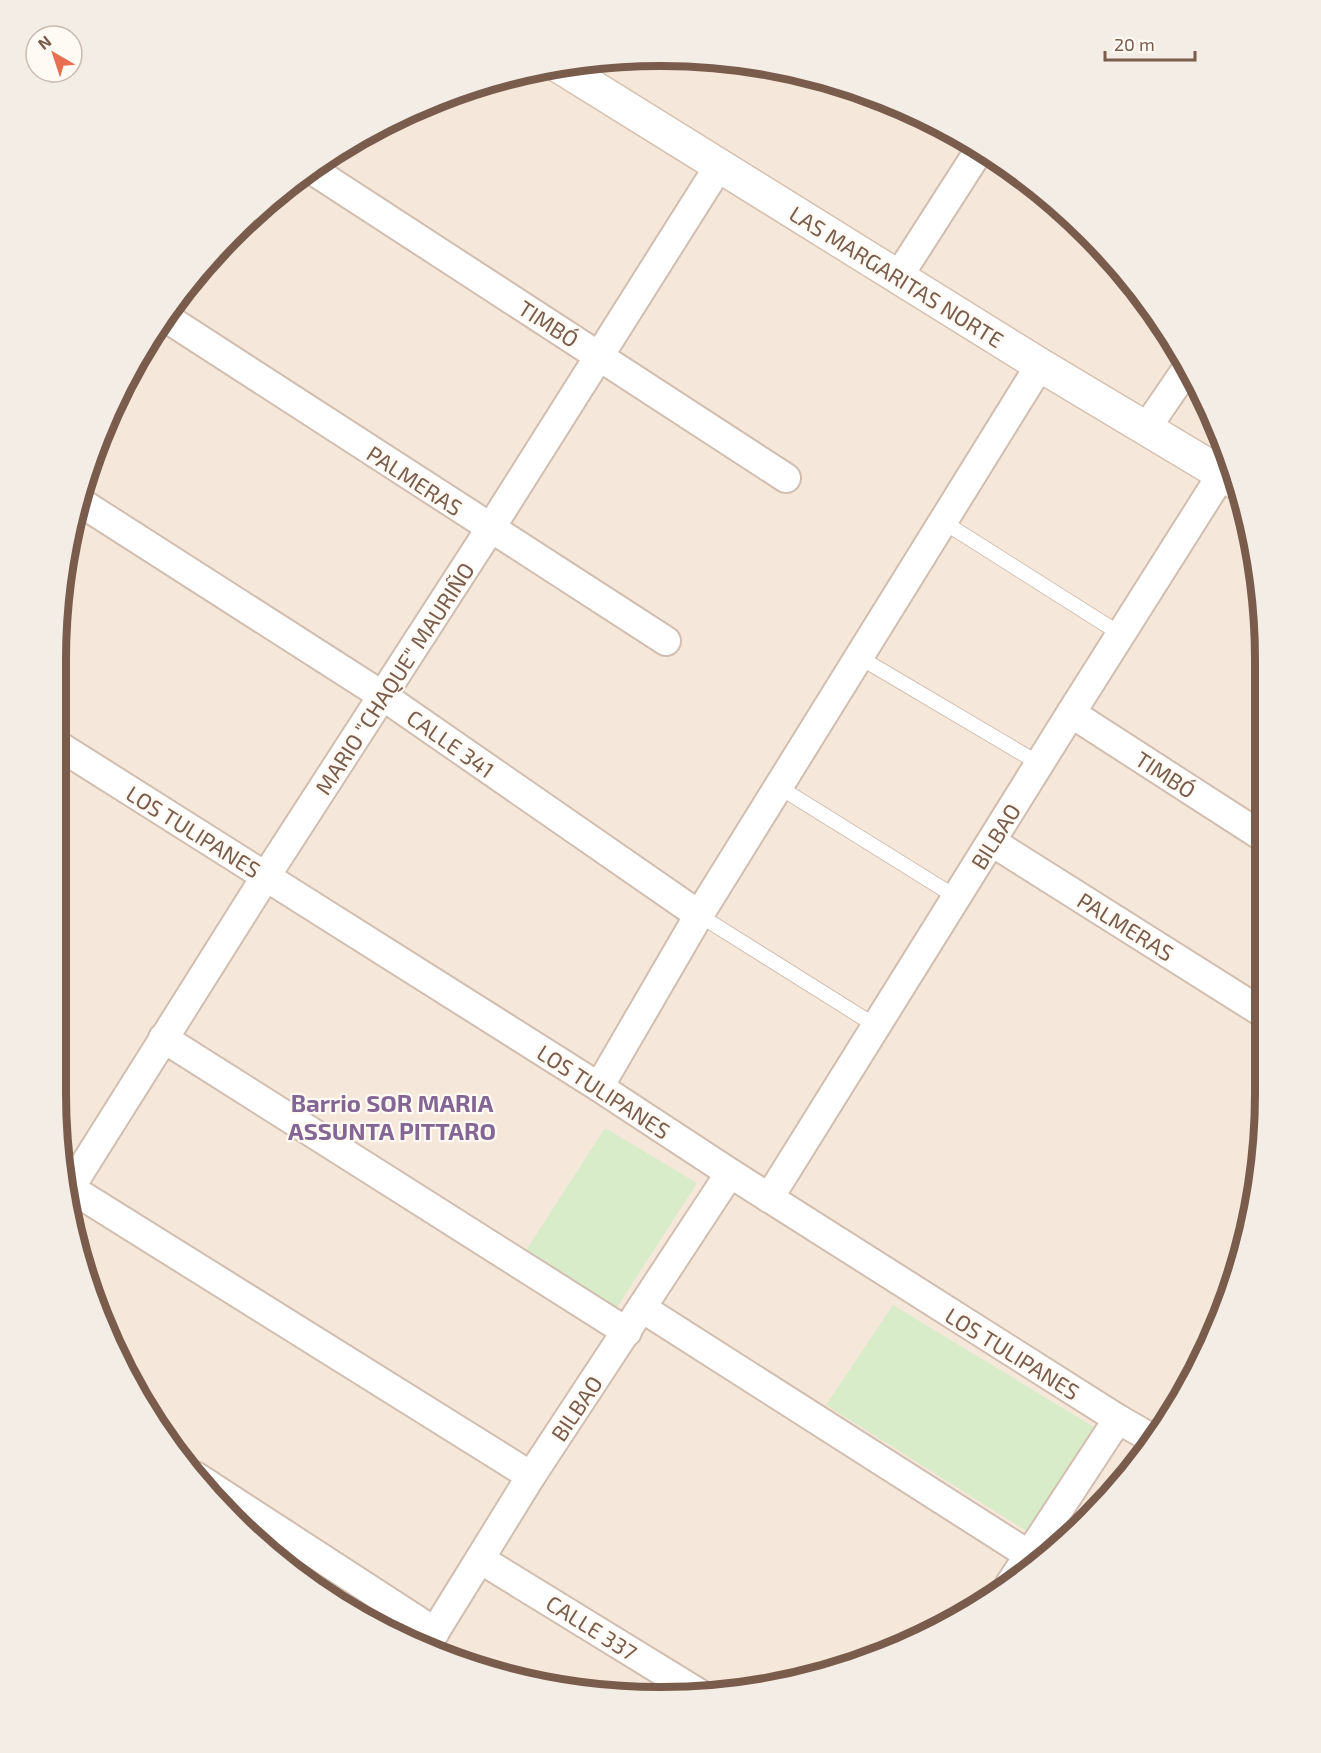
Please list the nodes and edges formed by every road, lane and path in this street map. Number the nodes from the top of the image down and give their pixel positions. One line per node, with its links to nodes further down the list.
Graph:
1 (570, 73): 3 (street, LAS MARGARITAS NORTE)
2 (975, 156): 5 (street)
3 (719, 166): 5 (street, LAS MARGARITAS NORTE); 7 (street, MARIO "CHAQUE" MAURIÑO)
4 (319, 174): 7 (street, TIMBÓ)
5 (898, 277): 8 (street, LAS MARGARITAS NORTE)
6 (172, 322): 16 (street, PALMERAS)
7 (600, 356): 12 (street, TIMBÓ); 16 (street, MARIO "CHAQUE" MAURIÑO)
8 (1040, 365): 10 (street, LAS MARGARITAS NORTE); 15 (street)
9 (1182, 376): 10 (street)
10 (1147, 428): 11 (street, LAS MARGARITAS NORTE)
11 (1225, 476)
12 (786, 478)
13 (1227, 483): 17 (street, BILBAO)
14 (86, 506): 20 (street, CALLE 341)
15 (942, 521): 17 (lane); 19 (street)
16 (490, 529): 18 (street, PALMERAS); 20 (street, MARIO "CHAQUE" MAURIÑO)
17 (1122, 635): 21 (street, BILBAO)
18 (666, 641)
19 (859, 657): 23 (lane); 24 (street)
20 (383, 696): 27 (street, MARIO "CHAQUE" MAURIÑO); 29 (street, CALLE 341)
21 (1071, 713): 23 (street, BILBAO); 25 (street, TIMBÓ)
22 (66, 750): 27 (street, LOS TULIPANES)
23 (1040, 764): 26 (street, BILBAO)
24 (779, 787): 28 (lane); 29 (street)
25 (1255, 832)
26 (992, 842): 28 (street, BILBAO); 30 (street, PALMERAS)
27 (266, 876): 32 (street, MARIO "CHAQUE" MAURIÑO); 33 (street, LOS TULIPANES)
28 (956, 897): 31 (street, BILBAO)
29 (699, 915): 31 (lane); 33 (street)
30 (1255, 1008)
31 (876, 1026): 37 (street, BILBAO)
32 (163, 1038): 35 (street, MARIO "CHAQUE" MAURIÑO); 39 (street)
33 (599, 1087): 34 (street, LOS TULIPANES)
34 (730, 1173): 37 (street, LOS TULIPANES); 38 (street, BILBAO)
35 (73, 1183)
36 (75, 1194): 42 (street)
37 (769, 1198): 40 (street, LOS TULIPANES)
38 (642, 1308): 39 (street, BILBAO); 44 (street)
39 (627, 1332): 42 (street, BILBAO)
40 (1118, 1419): 41 (street, LOS TULIPANES); 44 (street)
41 (1146, 1435)
42 (531, 1476): 45 (street, BILBAO)
43 (226, 1497): 47 (street)
44 (1029, 1555): 46 (street)
45 (480, 1559): 47 (street, BILBAO); 48 (street, CALLE 337)
46 (1024, 1562)
47 (431, 1639)
48 (687, 1686)

